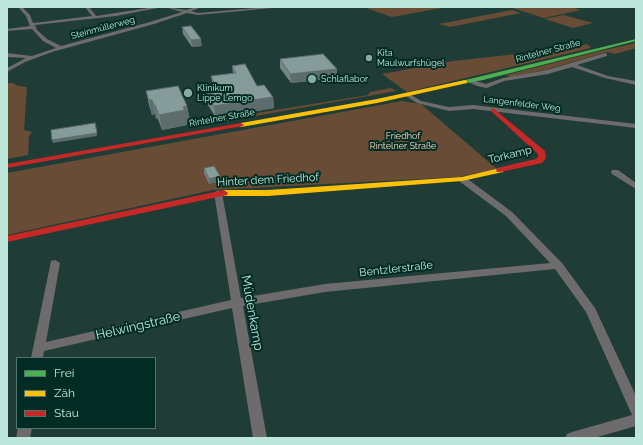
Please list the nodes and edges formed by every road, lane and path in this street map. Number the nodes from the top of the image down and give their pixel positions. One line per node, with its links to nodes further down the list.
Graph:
1 (20, 7): 9 (street)
2 (87, 7): 8 (street)
3 (161, 7): 8 (street)
4 (167, 7): 7 (street)
5 (200, 7): 7 (street, Steinmüllerweg)
6 (281, 7): 7 (street)
7 (186, 12): 12 (street, Steinmüllerweg)
8 (95, 18): 9 (street)
9 (33, 26): 10 (street); 12 (street)
10 (7, 30)
11 (636, 40): 18 (main road, Rintelner Straße)
12 (61, 48): 15 (street, Steinmüllerweg)
13 (7, 55): 15 (street)
14 (605, 55): 16 (street)
15 (33, 57): 17 (street)
16 (572, 65): 18 (street); 19 (street)
17 (7, 70)
18 (467, 81): 20 (main road, Rintelner Straße)
19 (636, 83)
20 (408, 95): 21 (street, Langenfelder Weg); 23 (main road, Rintelner Straße)
21 (493, 110): 22 (street, Langenfelder Weg); 25 (main road, Torkamp)
22 (636, 126)
23 (7, 166)
24 (615, 172): 26 (street)
25 (462, 179): 27 (main road, Hinter dem Friedhof); 30 (street)
26 (636, 187)
27 (218, 193): 28 (main road, Hinter dem Friedhof); 31 (street, Müdenkamp)
28 (7, 239)
29 (55, 263): 32 (street, Helwingstraße)
30 (558, 265): 31 (street, Bentzlerstraße); 33 (street)
31 (236, 303): 32 (street, Helwingstraße); 35 (street, Müdenkamp)
32 (38, 353)
33 (636, 411)
34 (636, 420): 36 (street)
35 (260, 438)
36 (572, 438)

